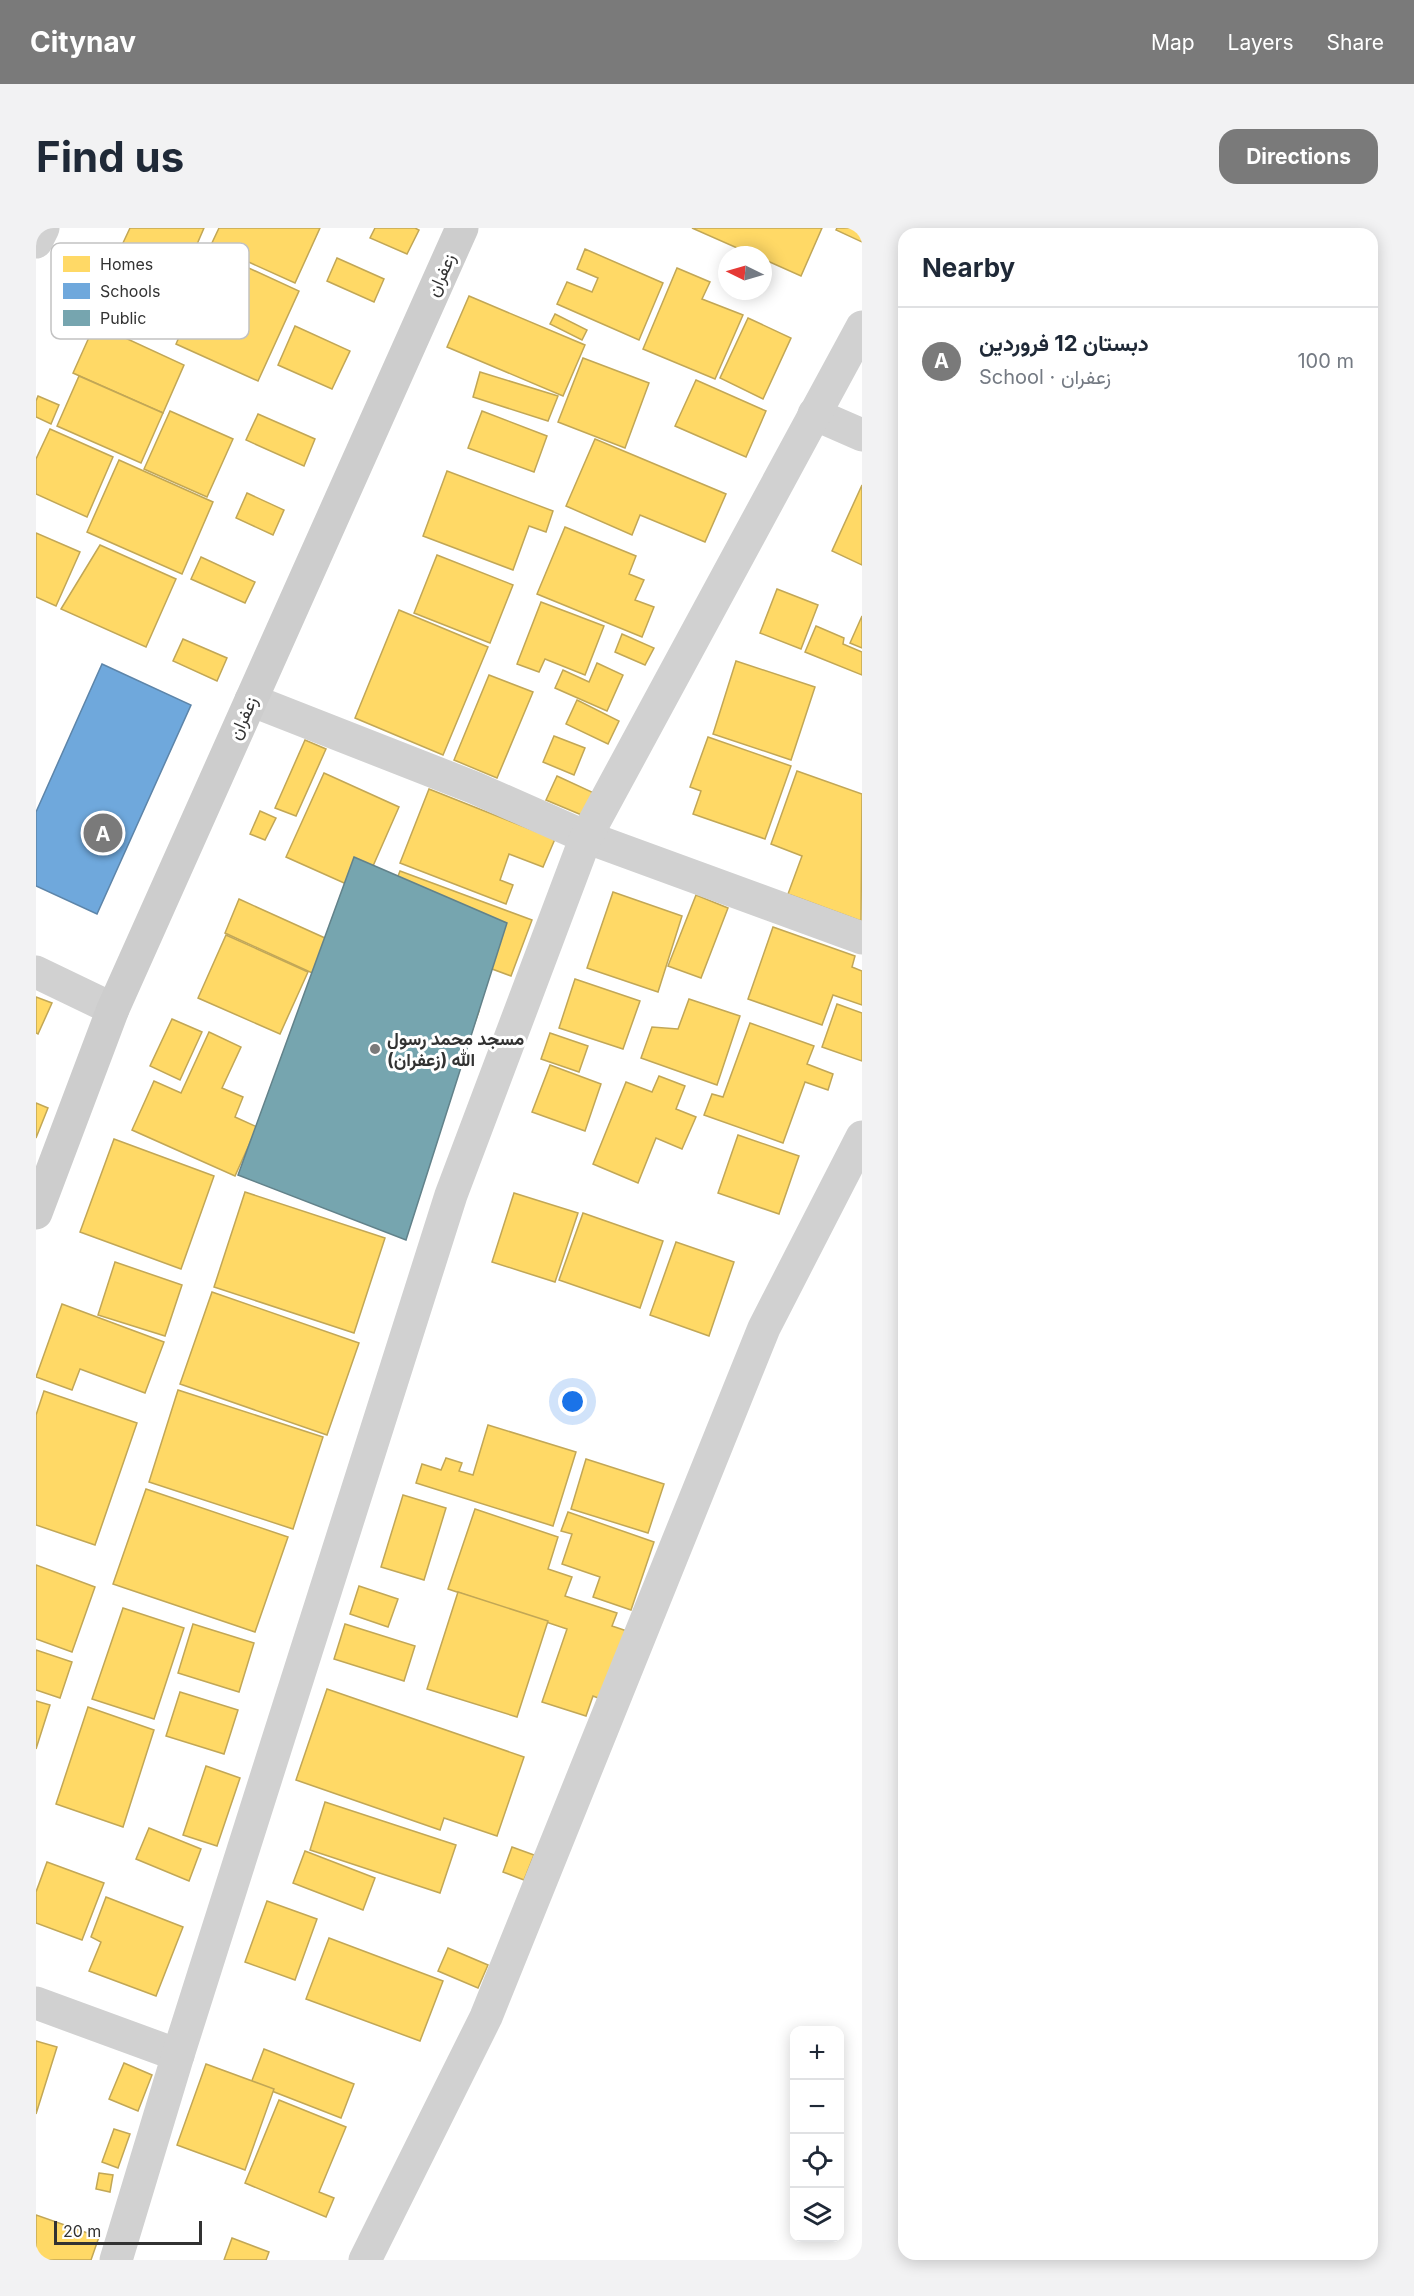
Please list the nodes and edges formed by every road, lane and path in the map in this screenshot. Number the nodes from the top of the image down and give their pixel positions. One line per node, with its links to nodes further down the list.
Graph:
1 (43, 228): 3 (street)
2 (462, 228): 7 (street, زعفران)
3 (36, 242)
4 (862, 327): 5 (street)
5 (814, 414): 6 (street); 8 (street)
6 (862, 435)
7 (251, 700): 8 (street); 11 (street, زعفران)
8 (585, 837): 9 (street); 15 (street)
9 (862, 938)
10 (36, 972): 11 (street)
11 (113, 1010): 13 (street, زعفران)
12 (862, 1137): 17 (street)
13 (36, 1213)
14 (36, 2003): 15 (street)
15 (178, 2055): 16 (street)
16 (116, 2260)
17 (365, 2260)

